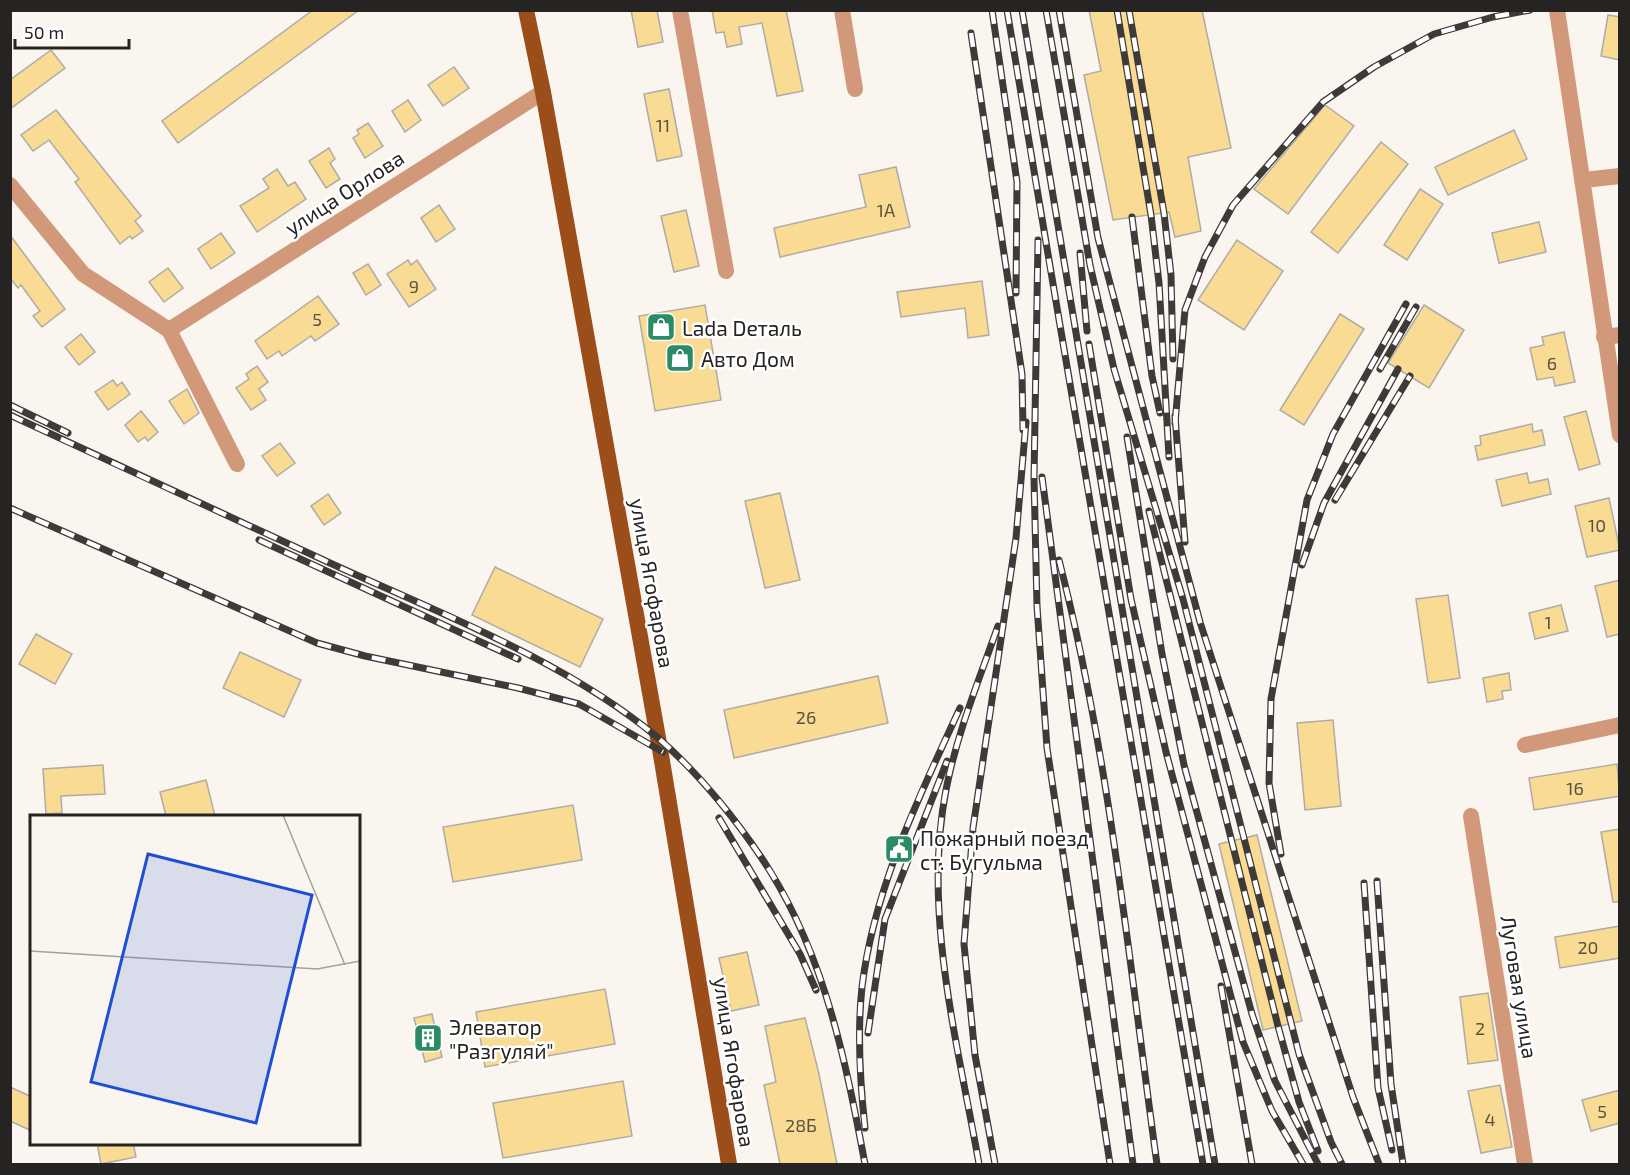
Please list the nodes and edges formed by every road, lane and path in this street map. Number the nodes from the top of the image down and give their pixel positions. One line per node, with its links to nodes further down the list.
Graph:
1 (526, 10): 6 (main road, улица Ягофарова)
2 (680, 10): 10 (street)
3 (842, 10): 5 (street)
4 (1557, 10): 8 (street)
5 (855, 89)
6 (543, 92): 11 (street, улица Орлова); 18 (main road, улица Ягофарова)
7 (1620, 176): 8 (street)
8 (1584, 180): 12 (street)
9 (10, 185): 11 (street)
10 (726, 271)
11 (169, 330): 14 (street)
12 (1612, 336): 13 (street)
13 (1620, 435)
14 (237, 464)
15 (1620, 725): 16 (street)
16 (1525, 745)
17 (1471, 816): 19 (street, Луговая улица)
18 (729, 1164)
19 (1525, 1164)

